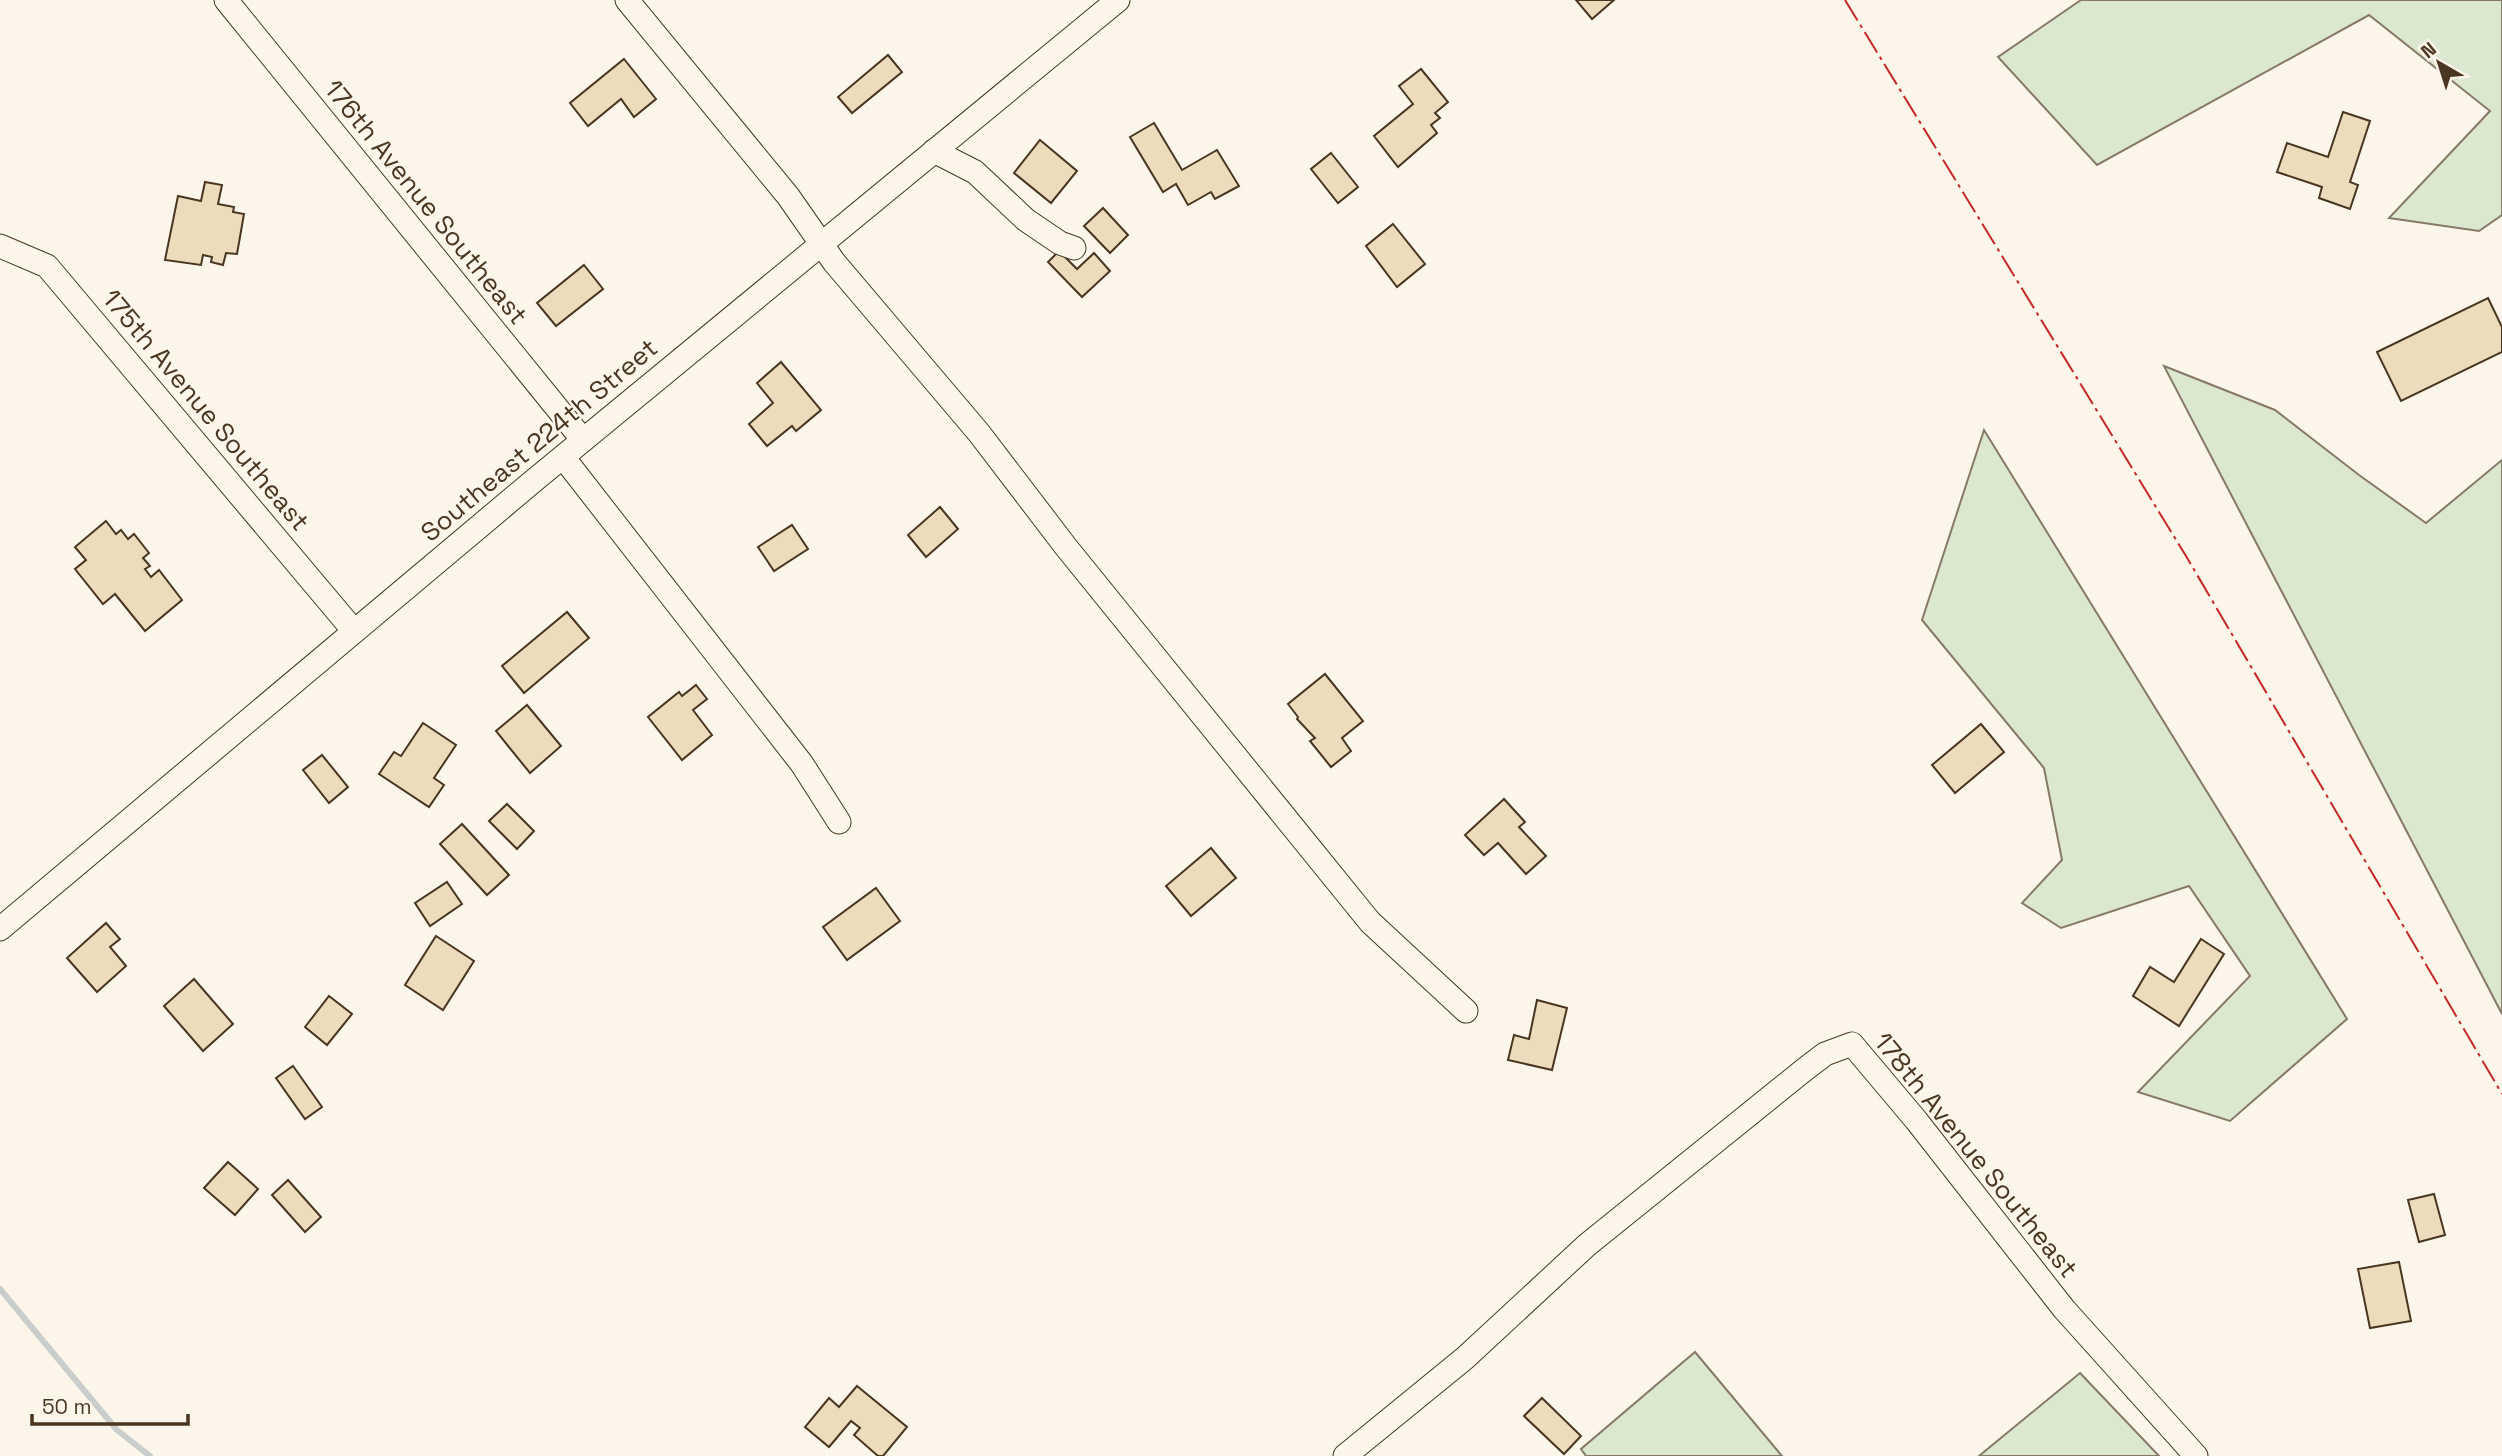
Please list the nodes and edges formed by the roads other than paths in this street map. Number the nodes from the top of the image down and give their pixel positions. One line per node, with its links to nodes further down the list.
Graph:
1 (226, 0): 8 (street, 176th Avenue Southeast)
2 (627, 0): 5 (street)
3 (1118, 0): 4 (street, Southeast 224th Street)
4 (934, 151): 5 (street, Southeast 224th Street); 7 (street)
5 (822, 243): 8 (street, Southeast 224th Street); 13 (street)
6 (0, 246): 10 (street, 175th Avenue Southeast)
7 (1074, 248)
8 (583, 440): 9 (street, Southeast 224th Street)
9 (563, 457): 10 (street, Southeast 224th Street); 11 (street)
10 (354, 631): 12 (street, Southeast 224th Street)
11 (839, 821)
12 (0, 929)
13 (1466, 1011)
14 (1345, 1456): 15 (street, 178th Avenue Southeast)
15 (2196, 1456)

